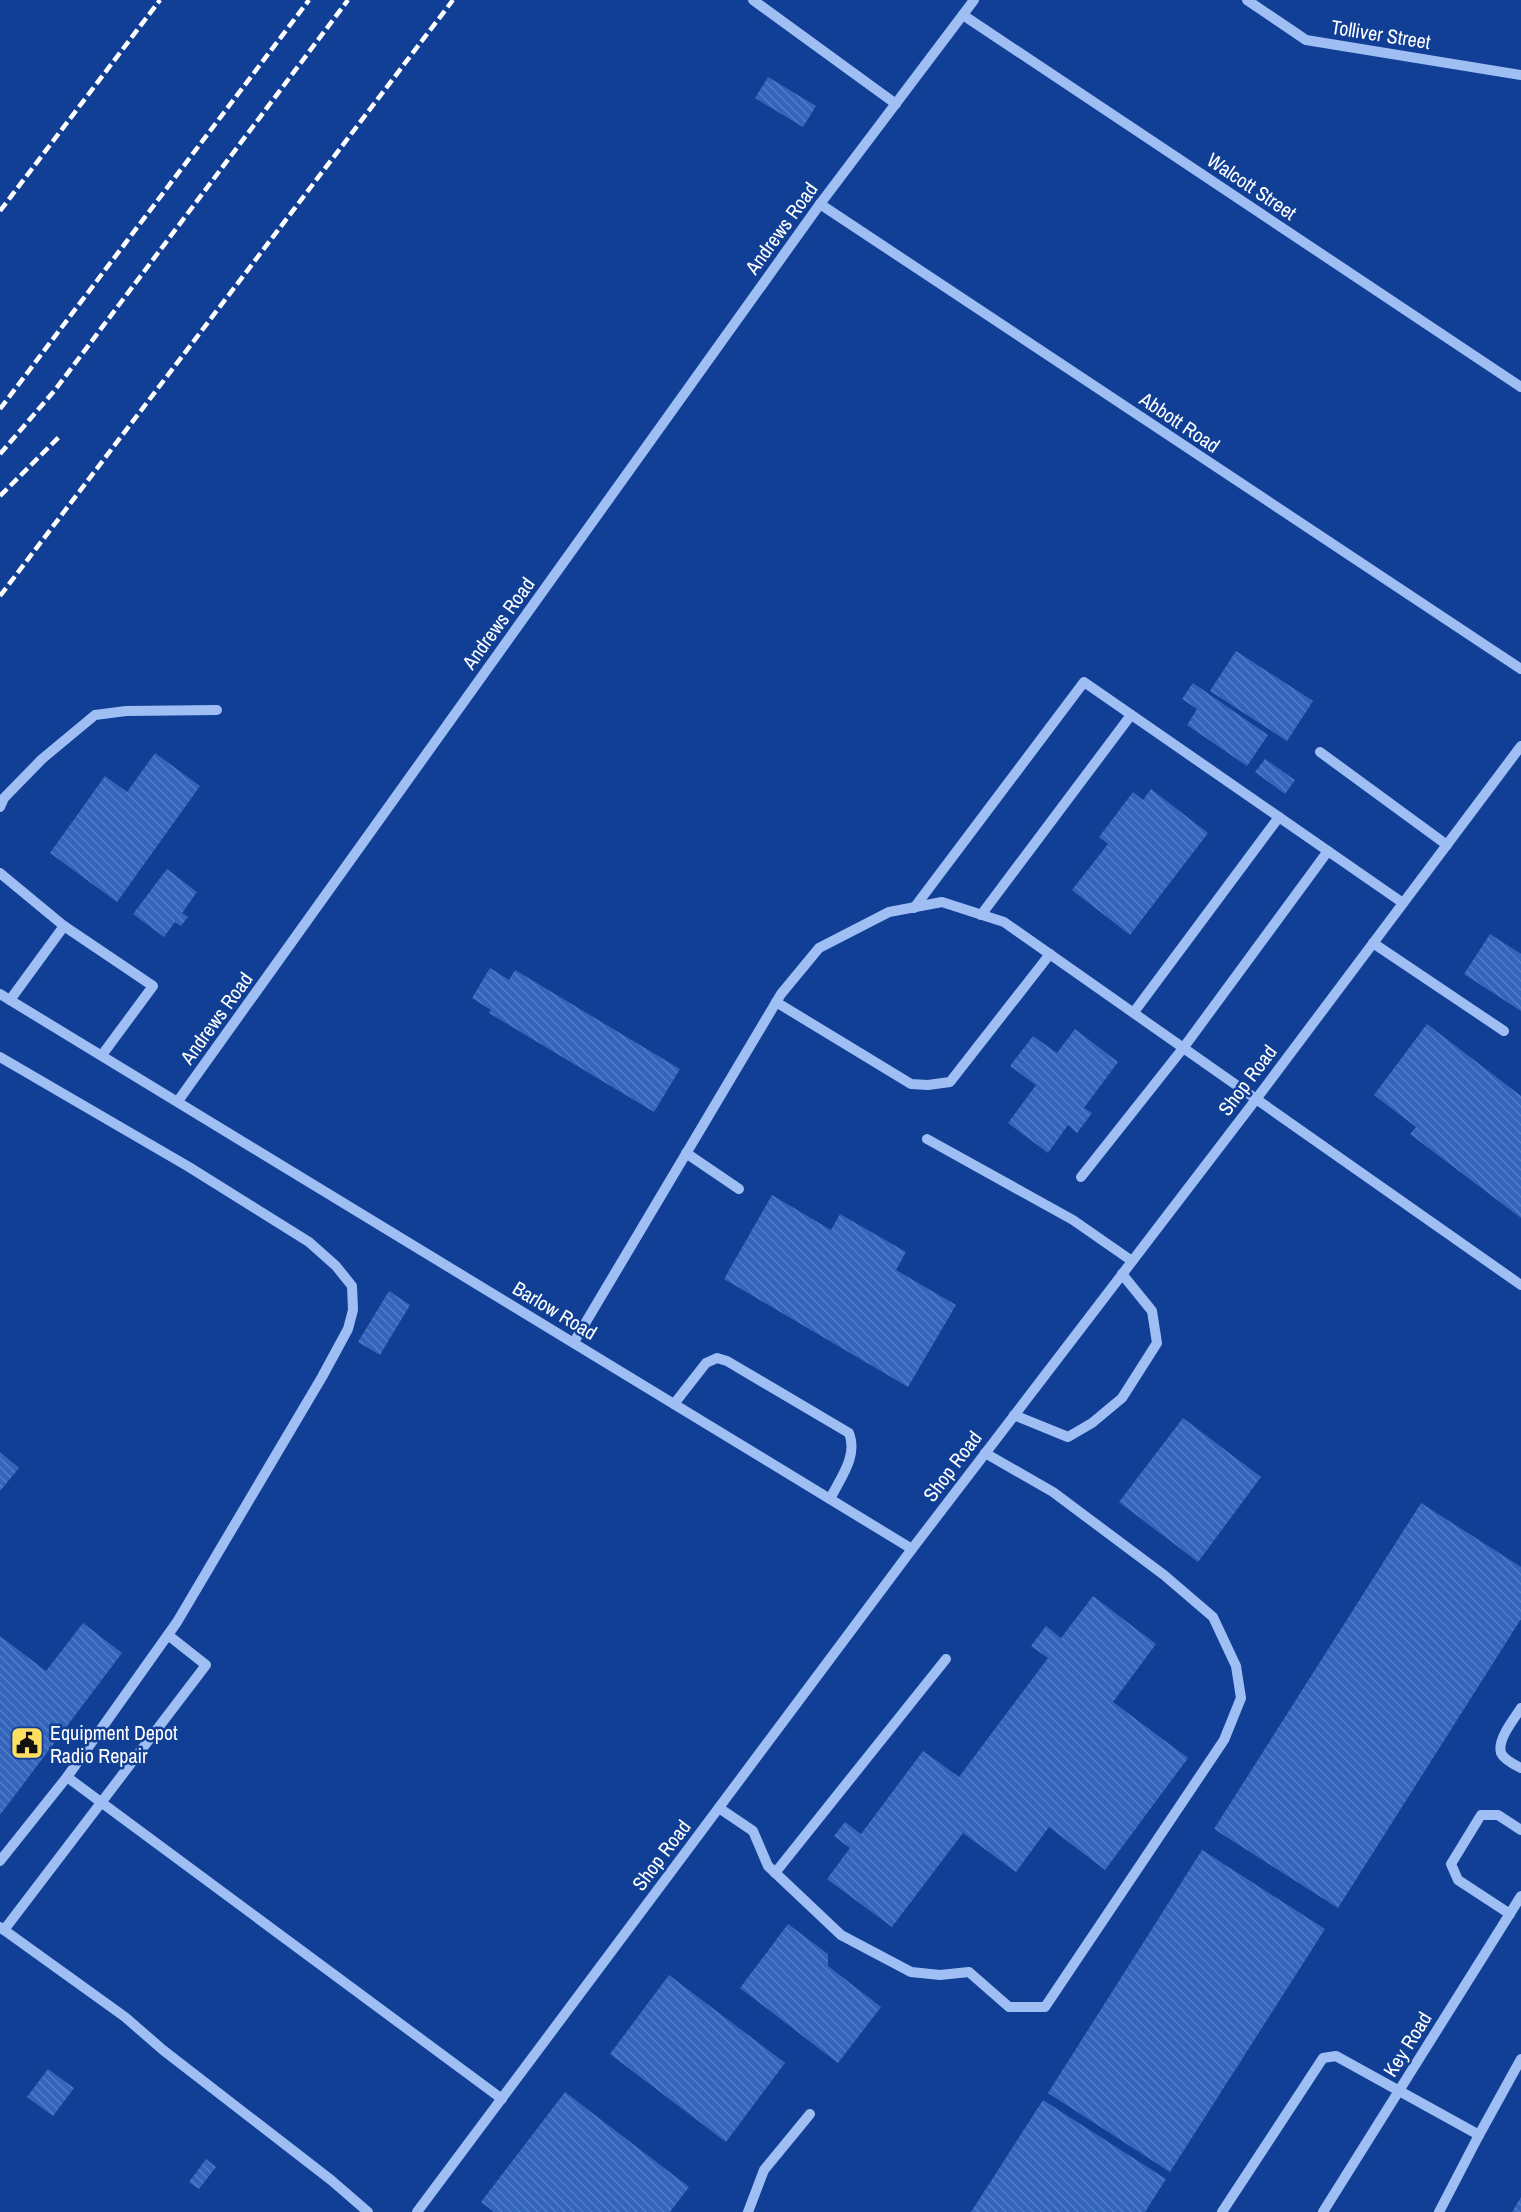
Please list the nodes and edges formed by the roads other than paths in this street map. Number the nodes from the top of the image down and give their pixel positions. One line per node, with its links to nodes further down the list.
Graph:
1 (753, 0): 6 (street)
2 (974, 0): 4 (street, Andrews Road)
3 (1247, 0): 5 (street, Tolliver Street)
4 (963, 15): 6 (street, Andrews Road); 8 (street, Walcott Street)
5 (1521, 75)
6 (896, 104): 7 (street, Andrews Road)
7 (820, 204): 9 (street, Abbott Road); 33 (street, Andrews Road)
8 (1521, 387)
9 (1521, 669)
10 (217, 710): 14 (street)
11 (1131, 715): 15 (street); 20 (street); 21 (street)
12 (1521, 746): 16 (street, Shop Road)
13 (1320, 752): 16 (street)
14 (0, 807)
15 (1280, 817): 17 (street); 27 (street)
16 (1447, 845): 19 (street, Shop Road)
17 (1328, 851): 19 (street); 29 (street)
18 (0, 873): 22 (street)
19 (1403, 903): 23 (street, Shop Road)
20 (914, 908): 21 (street); 26 (street)
21 (981, 915): 24 (street)
22 (64, 926): 25 (street); 30 (street)
23 (1373, 943): 28 (street); 32 (street, Shop Road)
24 (1050, 954): 26 (street); 27 (street)
25 (5, 997): 30 (street)
26 (776, 1002): 35 (street)
27 (1134, 1012): 29 (street)
28 (1504, 1030)
29 (1184, 1047): 32 (street); 36 (street)
30 (102, 1055): 33 (street)
31 (0, 1057): 47 (street)
32 (1257, 1098): 38 (street, Shop Road); 40 (street)
33 (178, 1101): 41 (street, Barlow Road)
34 (927, 1139): 38 (street)
35 (686, 1153): 37 (street); 41 (street)
36 (1081, 1177)
37 (739, 1189)
38 (1132, 1261): 39 (street, Shop Road)
39 (1122, 1274): 43 (street, Shop Road); 43 (street)
40 (1521, 1285)
41 (573, 1342): 42 (street, Barlow Road)
42 (674, 1404): 45 (street, Barlow Road); 45 (street)
43 (1014, 1415): 44 (street, Shop Road)
44 (985, 1453): 46 (street, Shop Road); 56 (street)
45 (830, 1499): 46 (street, Barlow Road)
46 (912, 1549): 53 (street, Shop Road)
47 (168, 1635): 51 (street); 52 (street)
48 (946, 1659): 56 (street)
49 (1521, 1708): 50 (street)
50 (1521, 1768)
51 (67, 1777): 52 (street); 55 (street)
52 (101, 1802): 59 (street); 62 (street)
53 (719, 1808): 56 (street); 62 (street, Shop Road)
54 (1521, 1830): 58 (street)
55 (0, 1862)
56 (775, 1873)
57 (1521, 1896): 58 (street, Key Road)
58 (1509, 1914): 61 (street, Key Road)
59 (2, 1929): 65 (street)
60 (1521, 2059): 64 (street)
61 (1399, 2091): 64 (street); 68 (street); 69 (street, Key Road)
62 (502, 2099): 66 (street, Shop Road)
63 (810, 2114): 67 (street)
64 (1479, 2135): 70 (street)
65 (368, 2212)
66 (417, 2212)
67 (748, 2212)
68 (1222, 2212)
69 (1323, 2212)
70 (1439, 2212)

